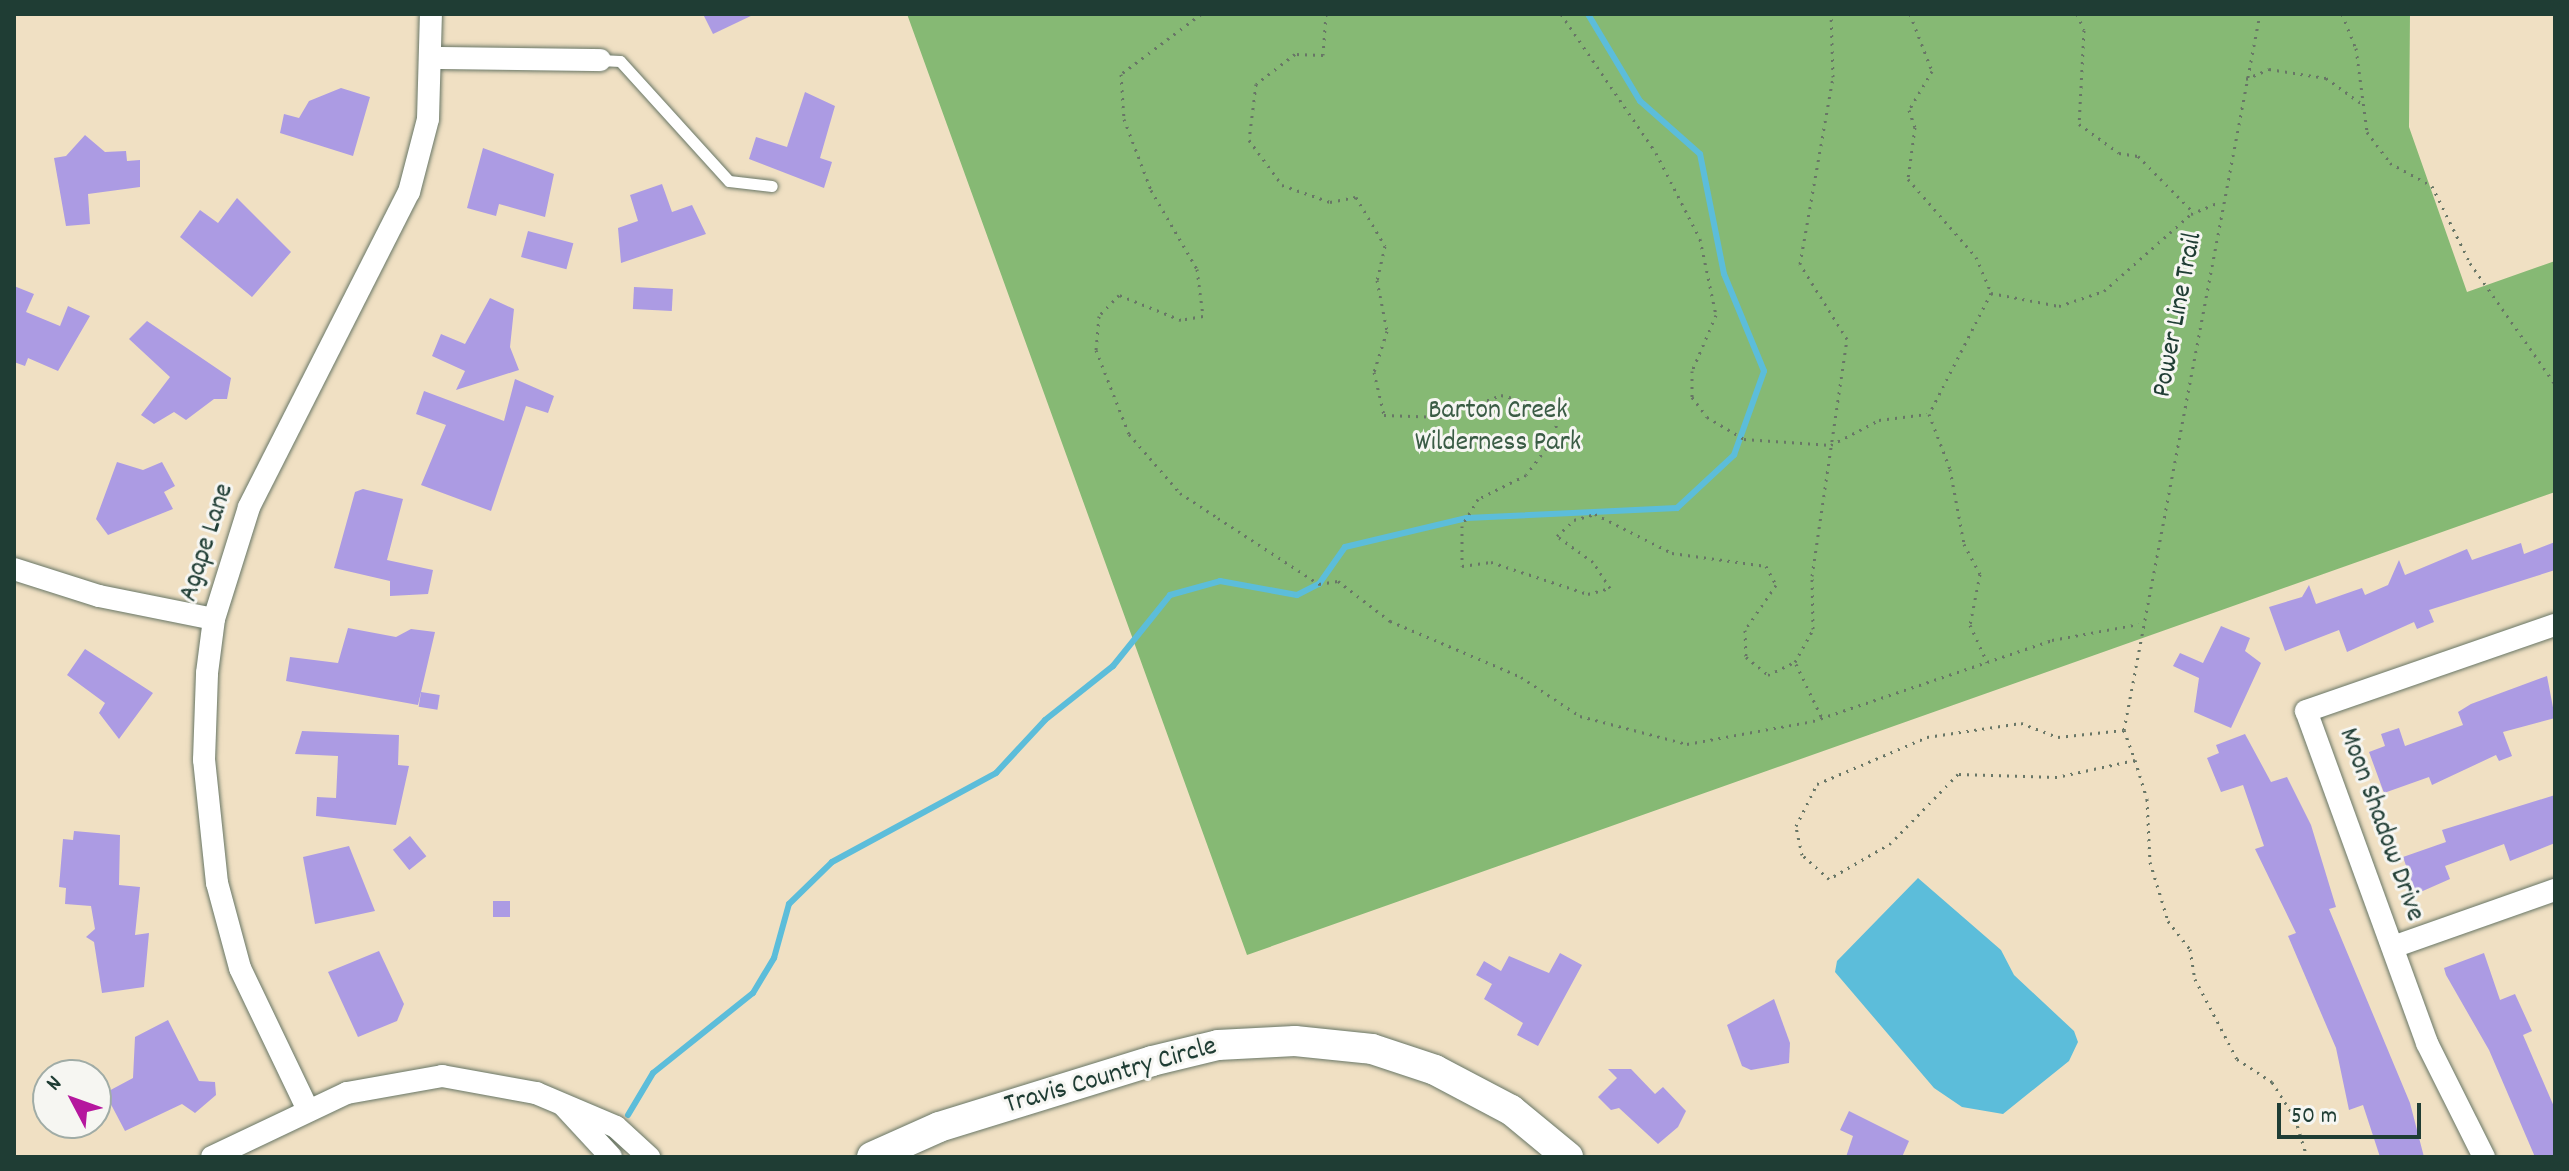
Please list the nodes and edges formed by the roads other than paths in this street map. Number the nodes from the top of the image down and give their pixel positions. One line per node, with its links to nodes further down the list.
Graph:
1 (431, 14): 2 (street, Agape Lane)
2 (434, 58): 3 (street); 6 (street, Agape Lane)
3 (600, 60): 4 (lane)
4 (772, 186)
5 (14, 569): 6 (street)
6 (214, 619): 11 (street, Agape Lane)
7 (2555, 625): 9 (street, Moon Shadow Drive)
8 (2555, 890): 9 (street)
9 (2393, 947): 17 (street, Moon Shadow Drive)
10 (564, 1106): 11 (street); 13 (street); 14 (street)
11 (308, 1110): 12 (street)
12 (212, 1157)
13 (611, 1157)
14 (649, 1157)
15 (872, 1157): 16 (street, Travis Country Circle)
16 (1568, 1157)
17 (2484, 1157)

